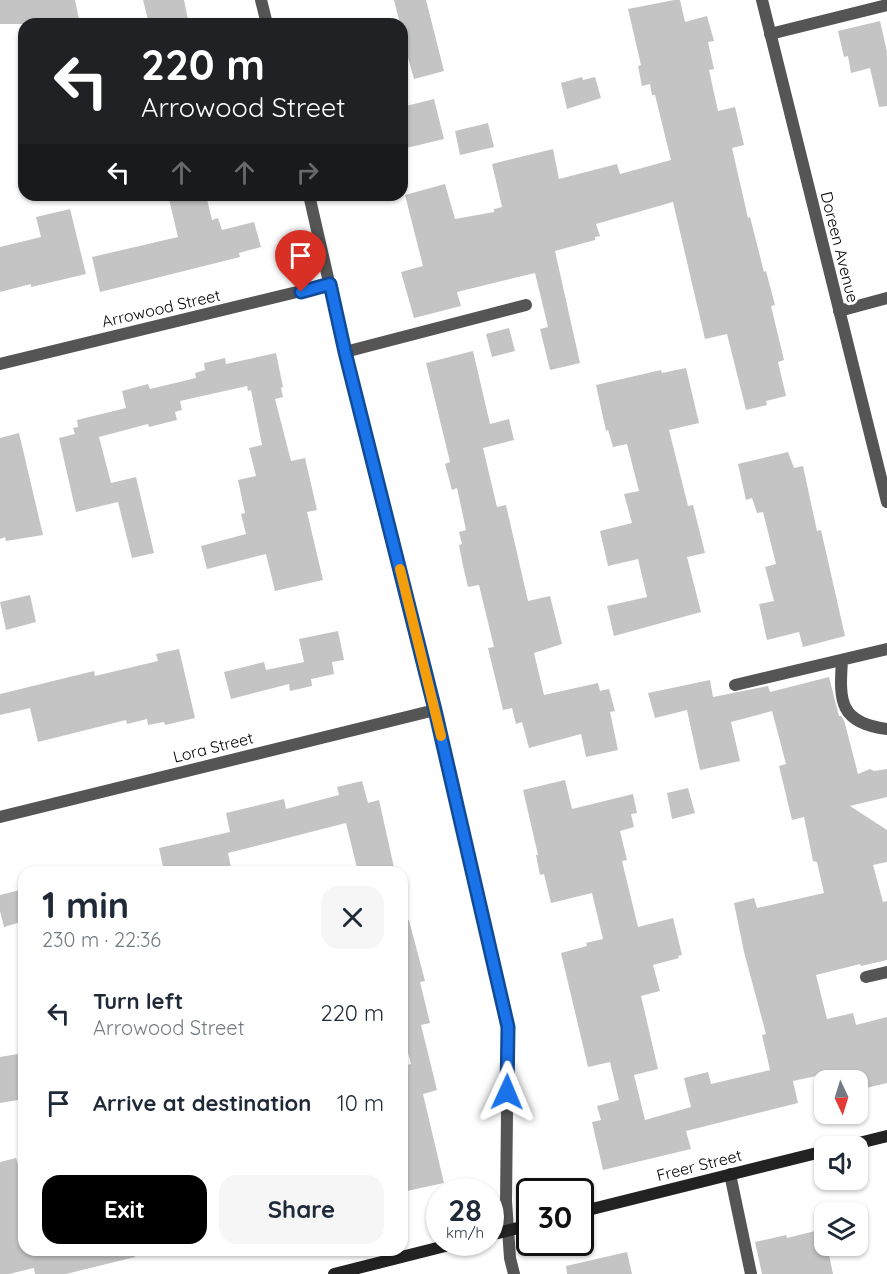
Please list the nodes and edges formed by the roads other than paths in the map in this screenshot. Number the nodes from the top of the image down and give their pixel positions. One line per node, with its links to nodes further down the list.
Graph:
1 (261, 0): 4 (street)
2 (762, 0): 5 (street, Doreen Avenue)
3 (887, 5): 5 (street)
4 (266, 18)
5 (770, 34): 10 (street, Doreen Avenue)
6 (310, 201): 7 (street)
7 (330, 284): 11 (street); 12 (street, Arrowood Street)
8 (887, 298): 10 (street)
9 (526, 305): 11 (street)
10 (839, 311): 13 (street, Doreen Avenue)
11 (345, 352): 17 (street)
12 (0, 364)
13 (887, 502)
14 (887, 649): 15 (street)
15 (842, 661): 16 (street); 18 (street)
16 (735, 685)
17 (435, 710): 19 (street, Lora Street); 28 (street)
18 (887, 729)
19 (0, 817)
20 (887, 972): 21 (street)
21 (866, 977)
22 (887, 1136): 23 (street)
23 (868, 1141)
24 (814, 1154): 25 (street, Freer Street)
25 (730, 1174): 26 (street, Freer Street); 35 (street)
26 (594, 1208)
27 (516, 1228): 28 (street)
28 (508, 1230): 29 (street); 34 (street)
29 (504, 1231)
30 (426, 1251): 31 (street)
31 (408, 1255)
32 (405, 1256): 33 (street)
33 (334, 1274)
34 (514, 1274)
35 (751, 1274)

